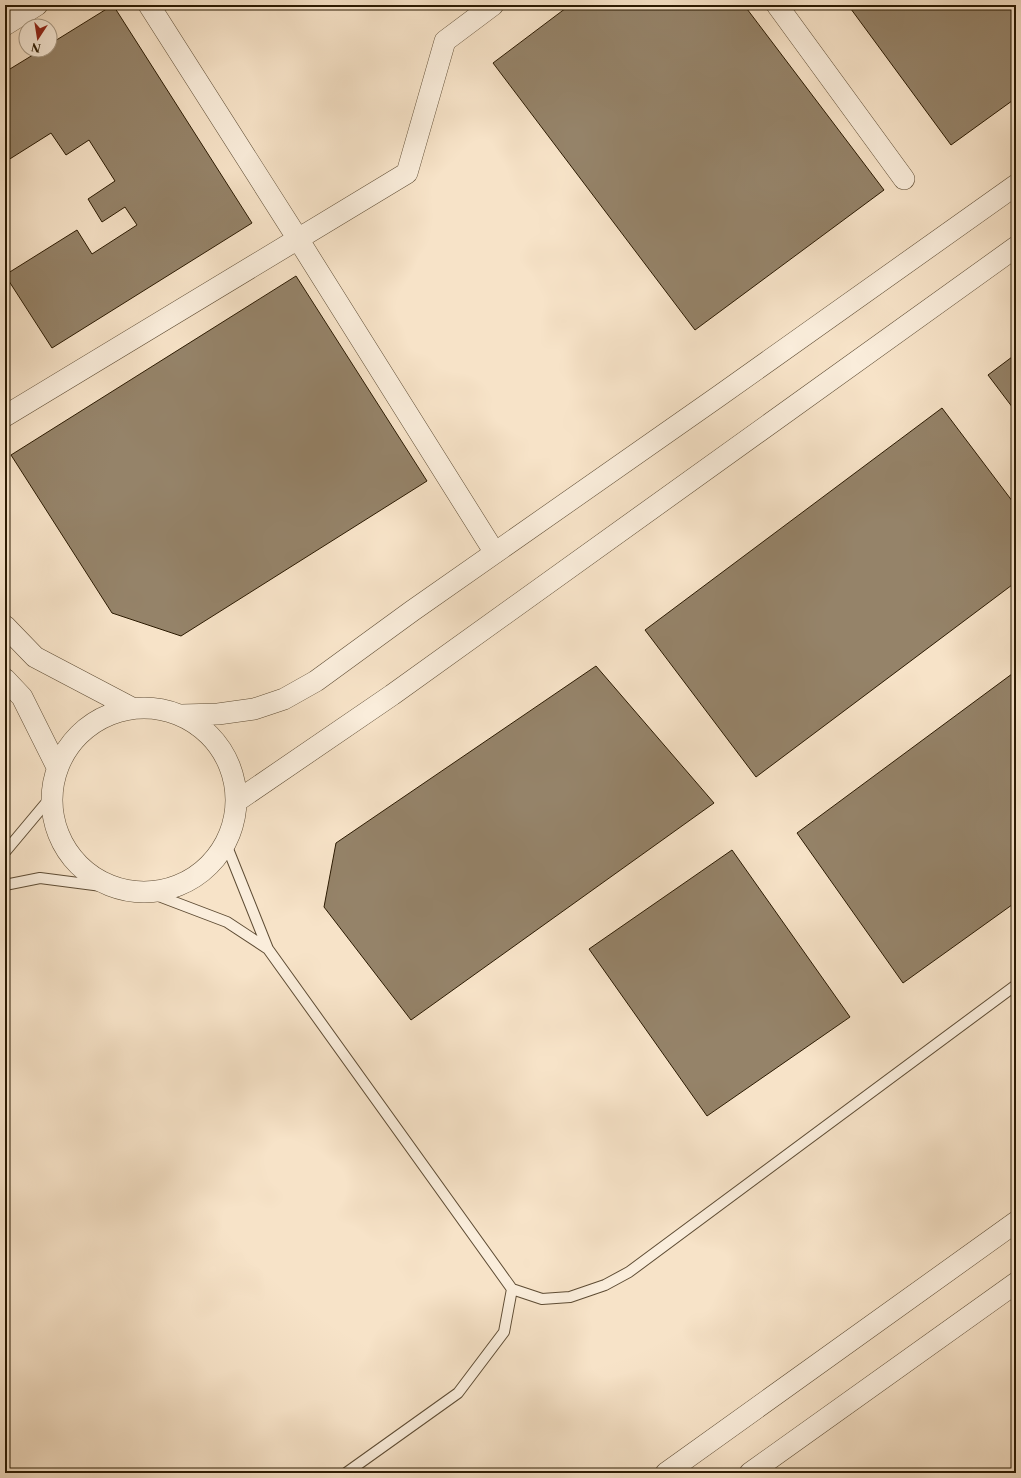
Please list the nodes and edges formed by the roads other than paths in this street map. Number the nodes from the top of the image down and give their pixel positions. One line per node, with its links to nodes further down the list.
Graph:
1 (37, 5): 5 (street)
2 (149, 5): 8 (street)
3 (493, 5): 8 (street)
4 (777, 5): 6 (street)
5 (5, 25)
6 (904, 179)
7 (1016, 184): 11 (street)
8 (298, 239): 10 (street); 11 (street)
9 (1016, 247): 18 (street)
10 (5, 416)
11 (495, 553): 15 (street)
12 (5, 626): 14 (street)
13 (5, 679): 16 (street)
14 (132, 708): 15 (street); 16 (street)
15 (182, 715): 18 (street)
16 (57, 767): 17 (street)
17 (51, 796): 20 (lane); 22 (street)
18 (237, 801): 19 (street)
19 (226, 844): 23 (street); 24 (lane)
20 (5, 852)
21 (5, 885): 22 (lane)
22 (117, 888): 23 (street)
23 (148, 892): 24 (lane)
24 (268, 949): 28 (lane)
25 (1016, 985): 28 (lane)
26 (1016, 1222): 30 (street)
27 (1016, 1283): 31 (street)
28 (512, 1289): 29 (lane)
29 (346, 1473)
30 (666, 1473)
31 (750, 1473)

